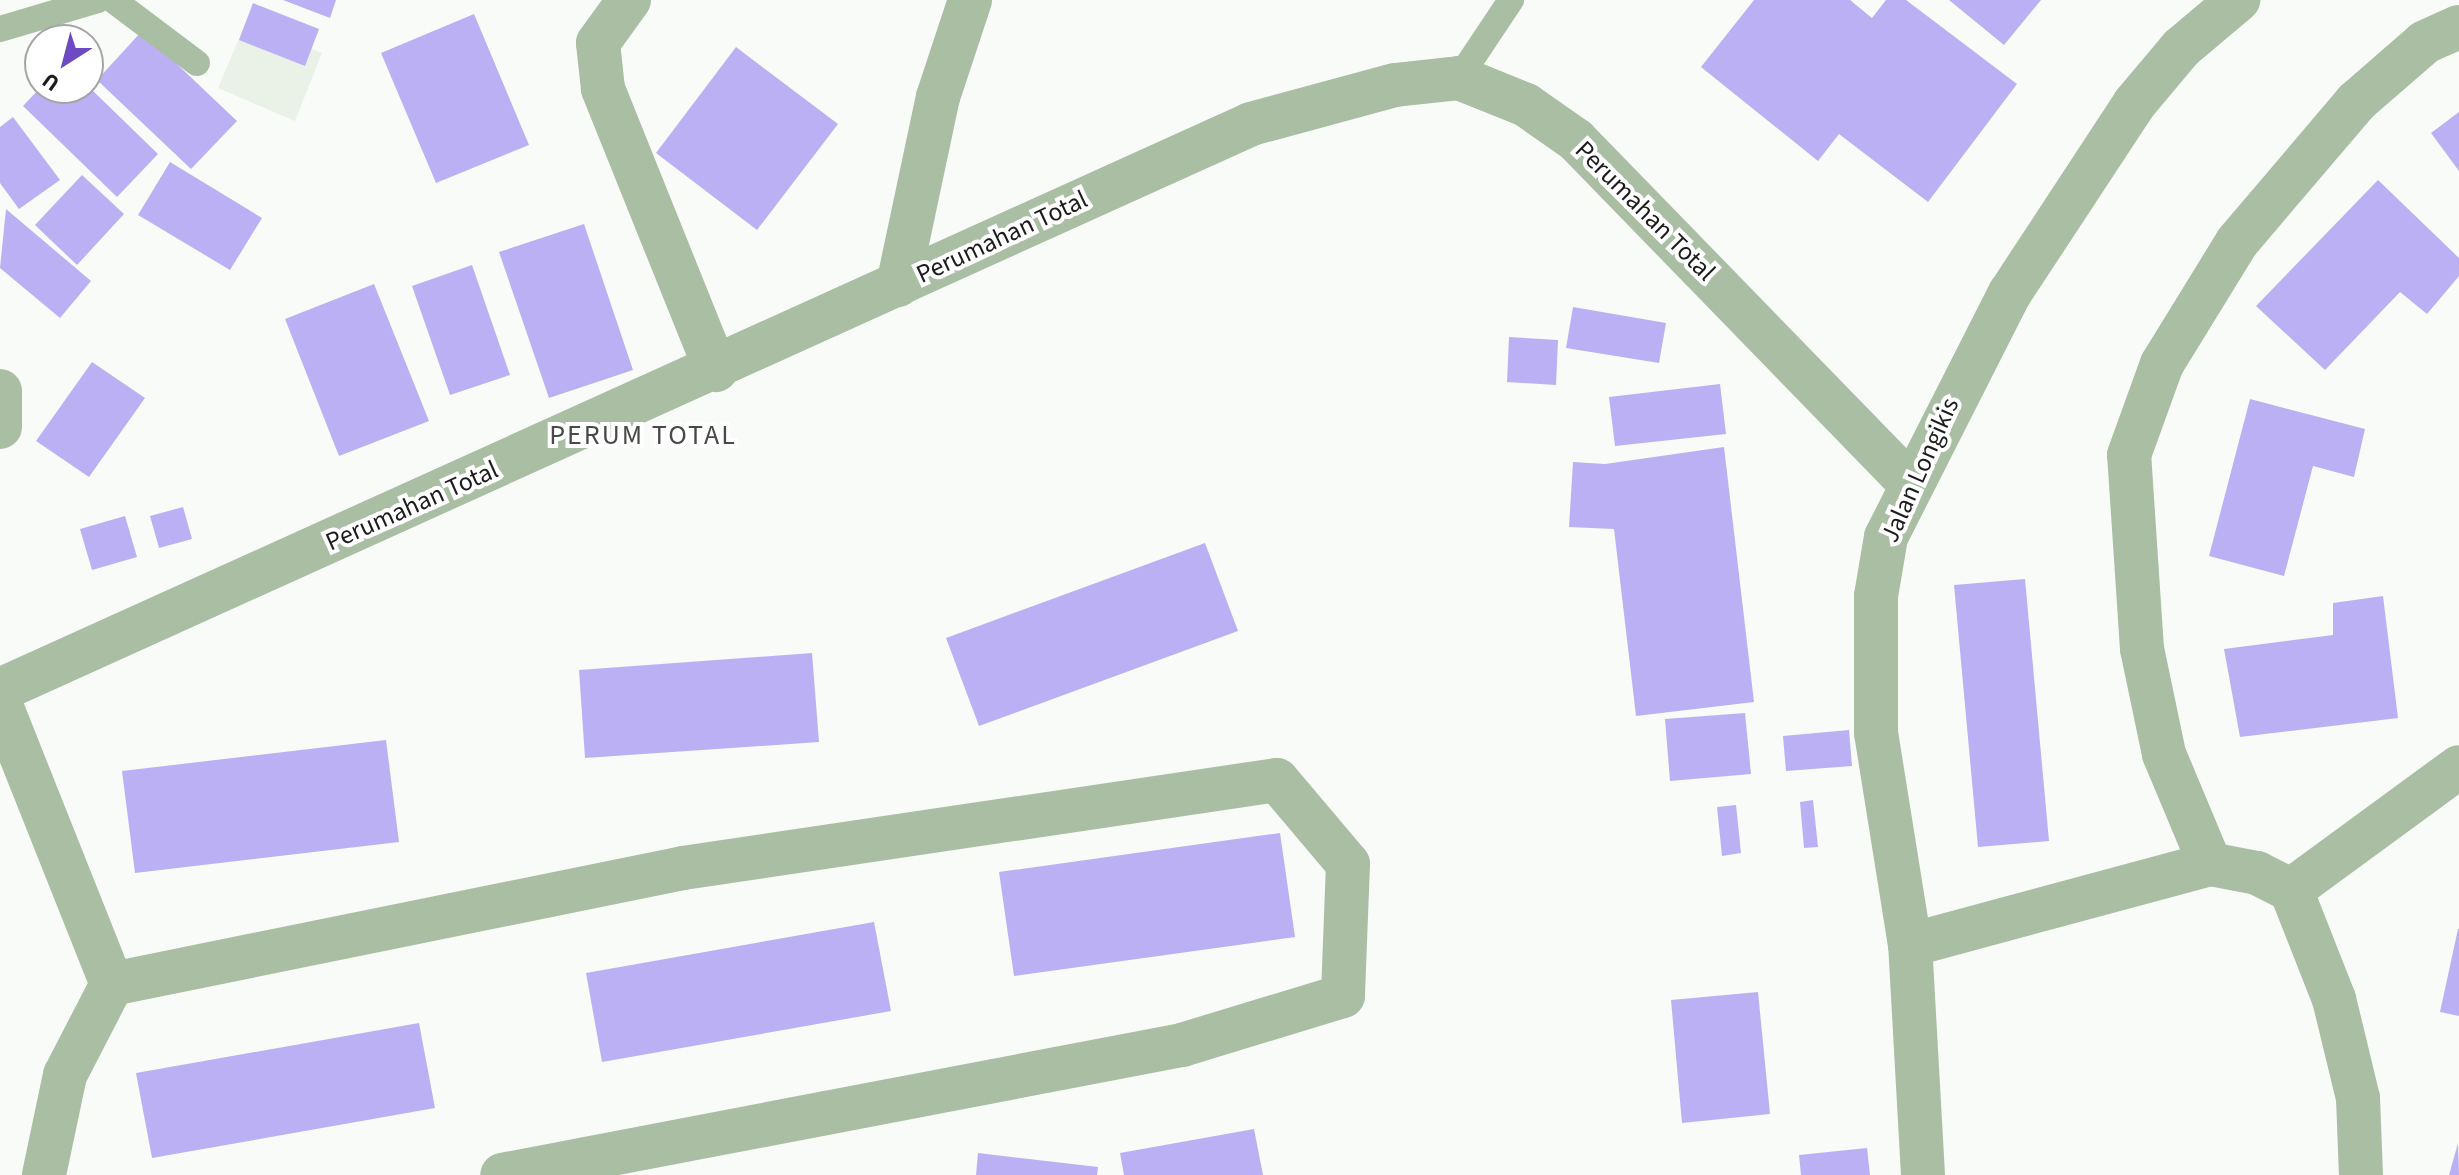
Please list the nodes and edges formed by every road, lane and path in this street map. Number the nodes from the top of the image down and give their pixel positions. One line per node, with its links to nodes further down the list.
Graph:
1 (98, 0): 8 (lane)
2 (113, 0): 9 (lane)
3 (629, 0): 12 (street)
4 (970, 0): 11 (street)
5 (1511, 0): 10 (lane)
6 (2238, 0): 15 (street, Jalan Longikis)
7 (2459, 27): 19 (street)
8 (0, 29)
9 (197, 63)
10 (1459, 78): 11 (street, Perumahan Total); 15 (street, Perumahan Total)
11 (898, 285): 12 (street, Perumahan Total)
12 (716, 370): 16 (street, Perumahan Total)
13 (0, 391): 14 (street)
14 (0, 427)
15 (1909, 483): 21 (street, Jalan Longikis)
16 (0, 690)
17 (0, 703): 22 (street)
18 (2459, 767): 20 (street)
19 (2210, 864): 20 (street); 21 (street)
20 (2291, 890): 26 (street)
21 (1910, 945): 25 (street, Jalan Longikis)
22 (112, 984): 23 (street); 24 (street)
23 (44, 1175)
24 (502, 1175)
25 (1923, 1175)
26 (2361, 1175)

